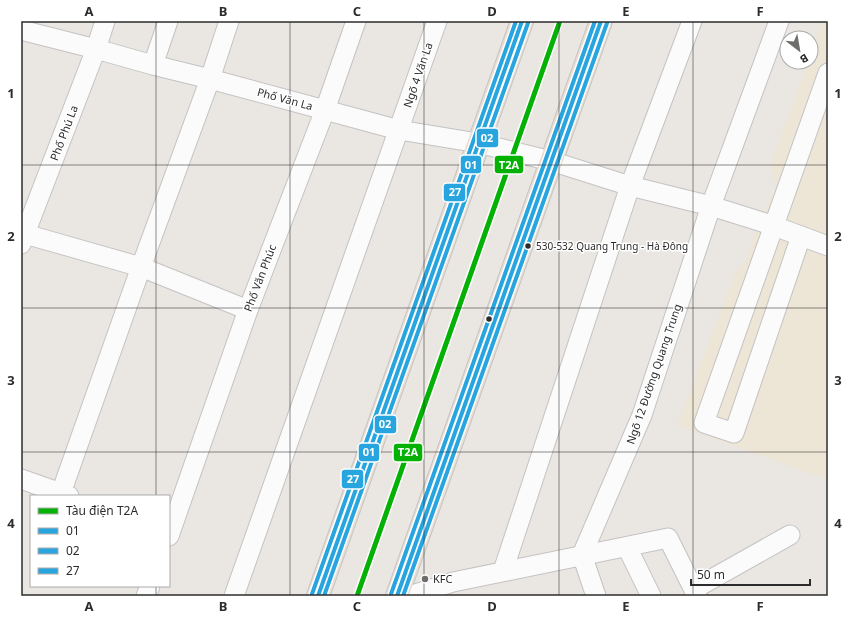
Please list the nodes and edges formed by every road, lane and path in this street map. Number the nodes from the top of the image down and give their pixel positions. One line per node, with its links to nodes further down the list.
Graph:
1 (105, 21): 11 (street, Phố Phú La)
2 (168, 21): 12 (street)
3 (229, 21): 14 (street)
4 (356, 21): 15 (street, Phố Văn Phúc)
5 (437, 21): 16 (street, Ngõ 4 Văn La)
6 (522, 21): 17 (highway)
7 (601, 21): 18 (highway)
8 (692, 21): 19 (street)
9 (779, 21): 20 (street, Ngõ 12 Đường Quang Trung)
10 (21, 30): 11 (street, Phố Văn La)
11 (96, 49): 12 (street, Phố Văn La); 23 (street, Phố Phú La)
12 (153, 65): 14 (street, Phố Văn La)
13 (828, 73): 21 (street)
14 (210, 79): 15 (street, Phố Văn La); 25 (street)
15 (325, 110): 16 (street, Phố Văn La); 26 (street, Phố Văn Phúc)
16 (400, 130): 17 (street, Phố Văn La); 35 (street, Ngõ 4 Văn La)
17 (478, 143): 18 (street, Phố Văn La); 36 (highway)
18 (551, 161): 19 (street, Phố Văn La); 37 (highway)
19 (630, 186): 20 (street, Phố Văn La); 33 (street)
20 (711, 206): 21 (street, Phố Văn La); 32 (street, Ngõ 12 Đường Quang Trung)
21 (774, 226): 22 (street, Phố Văn La); 22 (street)
22 (801, 236): 24 (street, Phố Văn La)
23 (23, 239): 25 (street)
24 (828, 246)
25 (141, 267): 26 (street); 28 (street)
26 (248, 310): 29 (street, Phố Văn Phúc)
27 (21, 479): 28 (street)
28 (65, 494)
29 (170, 533)
30 (790, 535): 34 (street)
31 (627, 547): 32 (street); 34 (street); 40 (street)
32 (582, 555): 33 (street); 39 (street)
33 (503, 572): 38 (street)
34 (696, 593)
35 (234, 596)
36 (318, 596)
37 (397, 596)
38 (409, 596)
39 (596, 596)
40 (650, 596)

